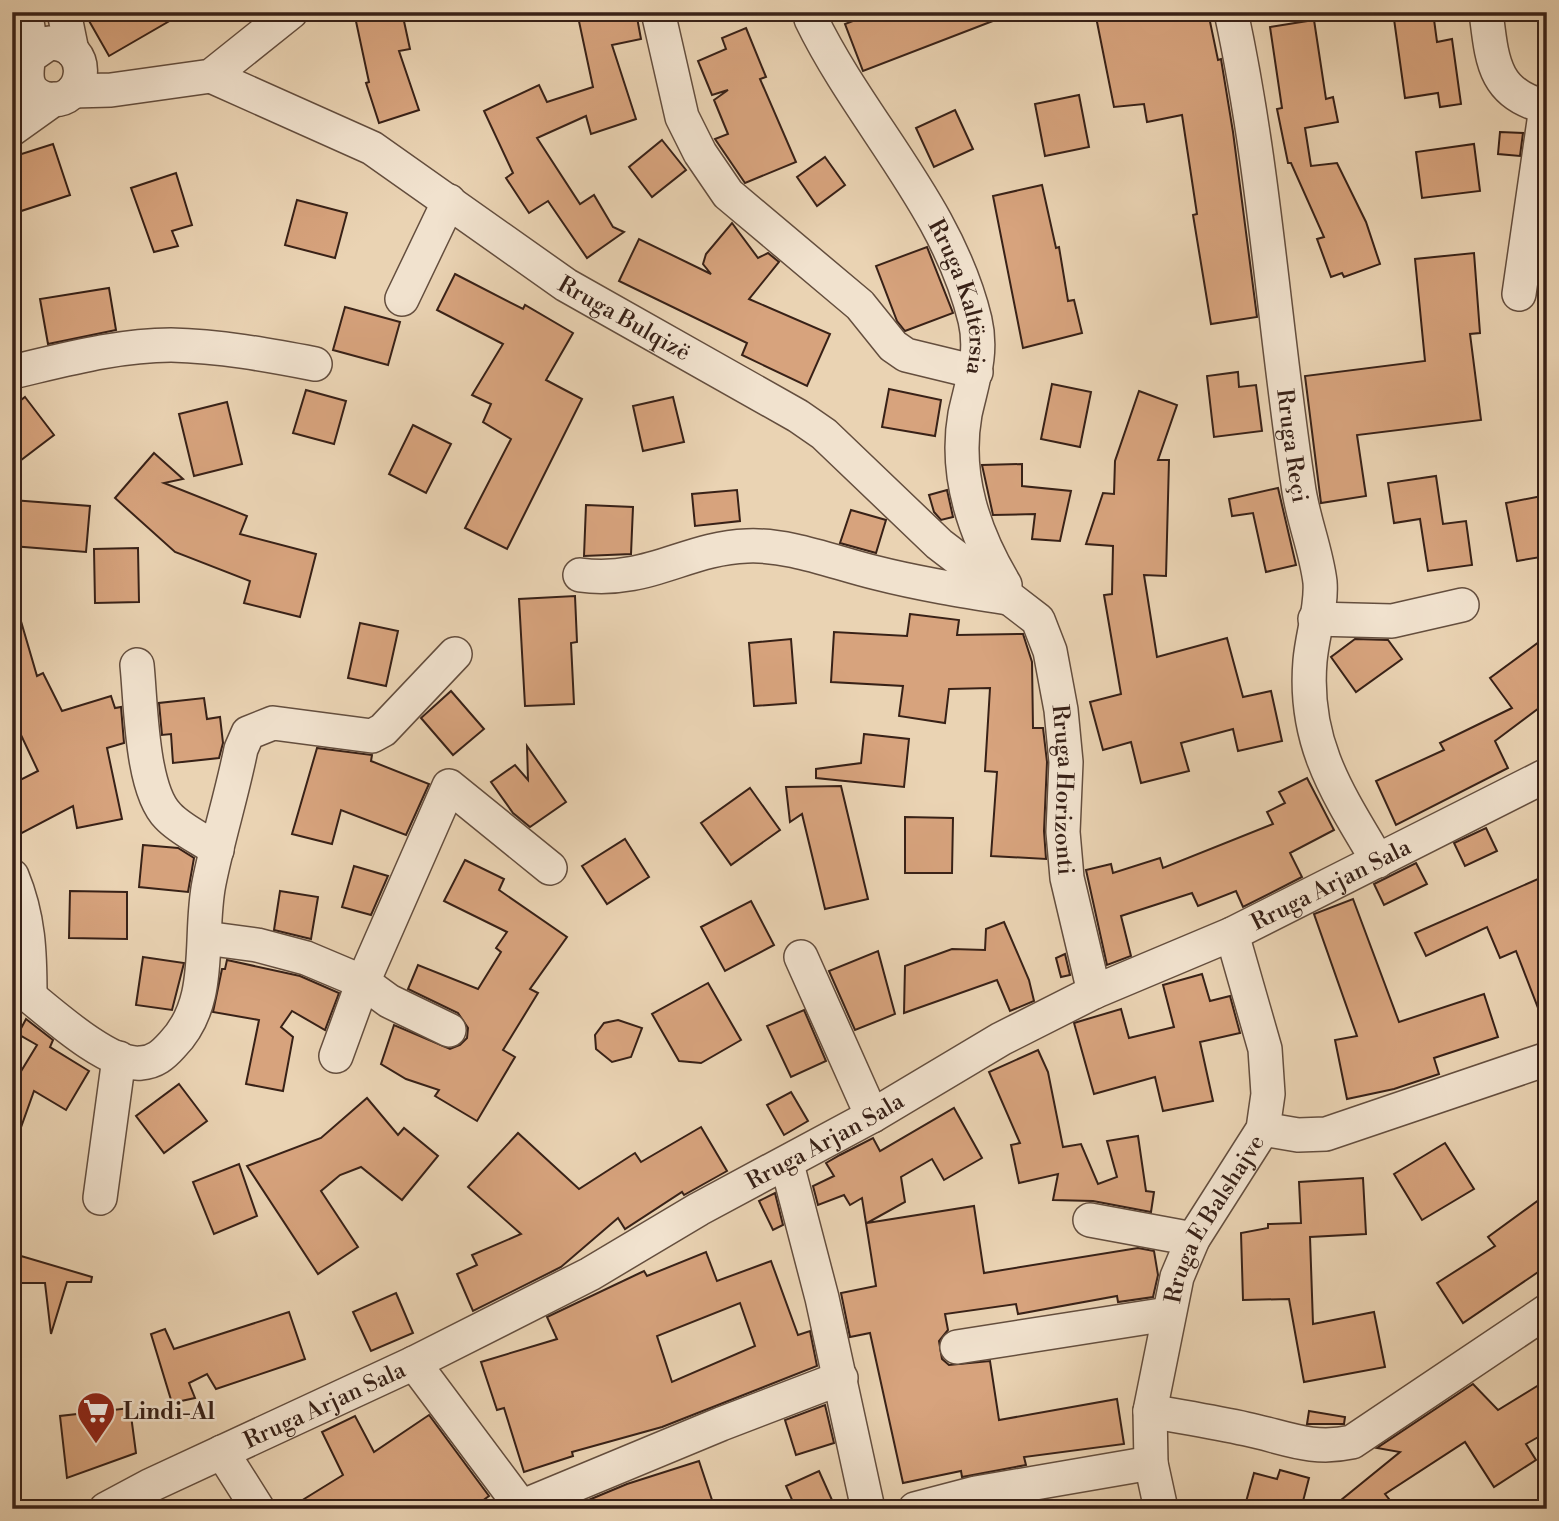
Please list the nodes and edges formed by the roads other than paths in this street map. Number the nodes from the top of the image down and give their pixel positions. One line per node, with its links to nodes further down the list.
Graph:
1 (25, 12): 9 (street)
2 (64, 12): 8 (street)
3 (291, 12): 10 (street)
4 (658, 12): 19 (street)
5 (1231, 12): 23 (street, Rruga Reçi)
6 (1486, 12): 12 (street)
7 (811, 19): 19 (street, Rruga Kaltërsia)
8 (72, 51): 9 (street); 11 (street)
9 (22, 72): 11 (street)
10 (211, 76): 11 (street); 14 (street, Rruga Bulqizë)
11 (64, 95): 13 (street)
12 (1547, 107): 15 (street)
13 (12, 130)
14 (449, 201): 16 (street); 21 (street, Rruga Bulqizë)
15 (1519, 294)
16 (402, 299)
17 (315, 364): 18 (street)
18 (12, 372)
19 (976, 372): 21 (street, Rruga Kaltërsia)
20 (580, 575): 21 (street)
21 (1014, 599): 36 (street, Rruga Horizonti)
22 (1462, 605): 23 (street)
23 (1315, 619): 28 (street, Rruga Reçi)
24 (455, 654): 27 (street)
25 (137, 664): 27 (street)
26 (1547, 775): 28 (street, Rruga Arjan Sala)
27 (217, 850): 32 (street)
28 (1378, 861): 31 (street, Rruga Arjan Sala)
29 (550, 868): 34 (street)
30 (12, 876): 35 (street)
31 (1232, 934): 36 (street, Rruga Arjan Sala); 42 (street, Rruga E Balshajve)
32 (205, 937): 34 (street); 39 (street)
33 (801, 957): 41 (street)
34 (363, 982): 37 (street); 38 (street)
35 (21, 989): 39 (street)
36 (1094, 992): 41 (street, Rruga Arjan Sala)
37 (449, 1030)
38 (336, 1056)
39 (120, 1058): 44 (street)
40 (1547, 1059): 42 (street)
41 (872, 1116): 43 (street, Rruga Arjan Sala)
42 (1263, 1129): 46 (street, Rruga E Balshajve)
43 (787, 1164): 50 (street, Rruga Arjan Sala); 51 (street)
44 (100, 1198)
45 (1090, 1220): 46 (street)
46 (1193, 1239): 48 (street, Rruga E Balshajve)
47 (1547, 1311): 52 (street)
48 (1168, 1314): 49 (street); 52 (street, Rruga E Balshajve)
49 (957, 1346)
50 (414, 1363): 53 (street, Rruga Arjan Sala); 55 (street)
51 (841, 1378): 55 (street); 58 (street)
52 (1150, 1411): 54 (street, Rruga E Balshajve)
53 (222, 1452): 56 (street, Rruga Arjan Sala); 57 (street)
54 (1151, 1463): 59 (street); 60 (street, Rruga E Balshajve)
55 (522, 1508)
56 (106, 1509)
57 (258, 1509)
58 (868, 1509)
59 (915, 1509)
60 (1161, 1509)

